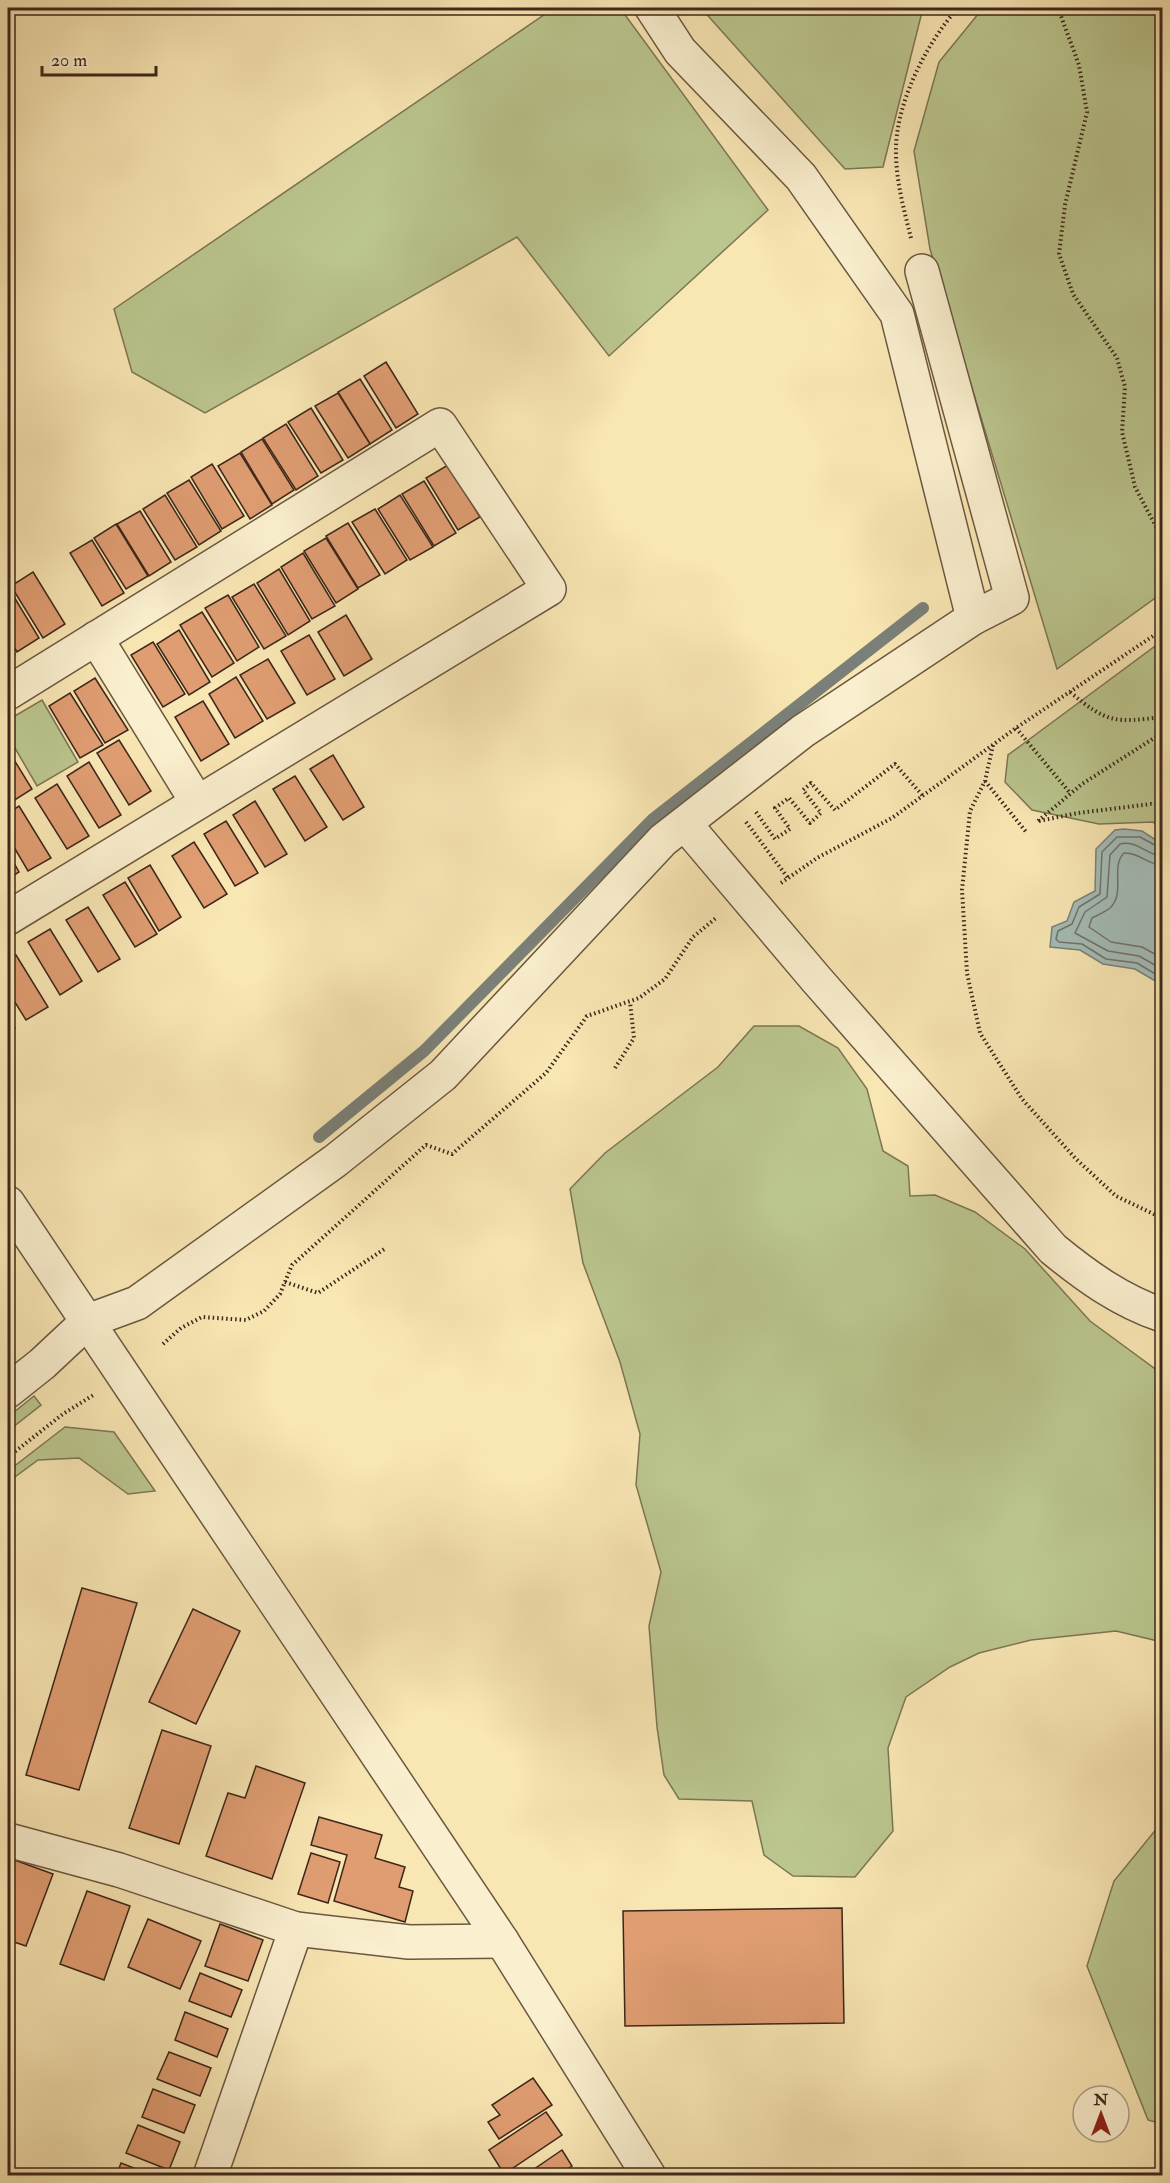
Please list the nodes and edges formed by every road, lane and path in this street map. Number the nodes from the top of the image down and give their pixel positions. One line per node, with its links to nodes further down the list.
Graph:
1 (651, 8): 6 (street)
2 (958, 8): 4 (path)
3 (1058, 8): 5 (path)
4 (922, 271): 6 (street)
5 (1162, 538)
6 (973, 618): 20 (street)
7 (1162, 630): 9 (path)
8 (96, 638): 10 (street); 18 (street); 18 (street)
9 (1070, 692): 11 (path); 12 (path)
10 (8, 693)
11 (1162, 717)
12 (1016, 728): 14 (path); 16 (path)
13 (1162, 733): 16 (path)
14 (993, 745): 15 (path); 17 (path)
15 (985, 781): 21 (path); 28 (path)
16 (1070, 793): 19 (path)
17 (923, 796): 22 (path); 22 (path)
18 (197, 802): 24 (street)
19 (1162, 805)
20 (685, 824): 23 (street); 32 (street)
21 (1027, 833)
22 (788, 878): 23 (path)
23 (749, 900): 25 (path); 31 (street)
24 (8, 918)
25 (630, 1002): 26 (path); 30 (path)
26 (615, 1068)
27 (8, 1203): 32 (street)
28 (1162, 1218)
29 (386, 1248): 30 (path)
30 (285, 1282): 33 (path)
31 (1162, 1315)
32 (88, 1321): 34 (street); 39 (street)
33 (163, 1344)
34 (8, 1391)
35 (97, 1393): 36 (path)
36 (8, 1457)
37 (8, 1840): 38 (street)
38 (296, 1929): 39 (street); 40 (street)
39 (502, 1941): 41 (street)
40 (210, 2175)
41 (649, 2175)

